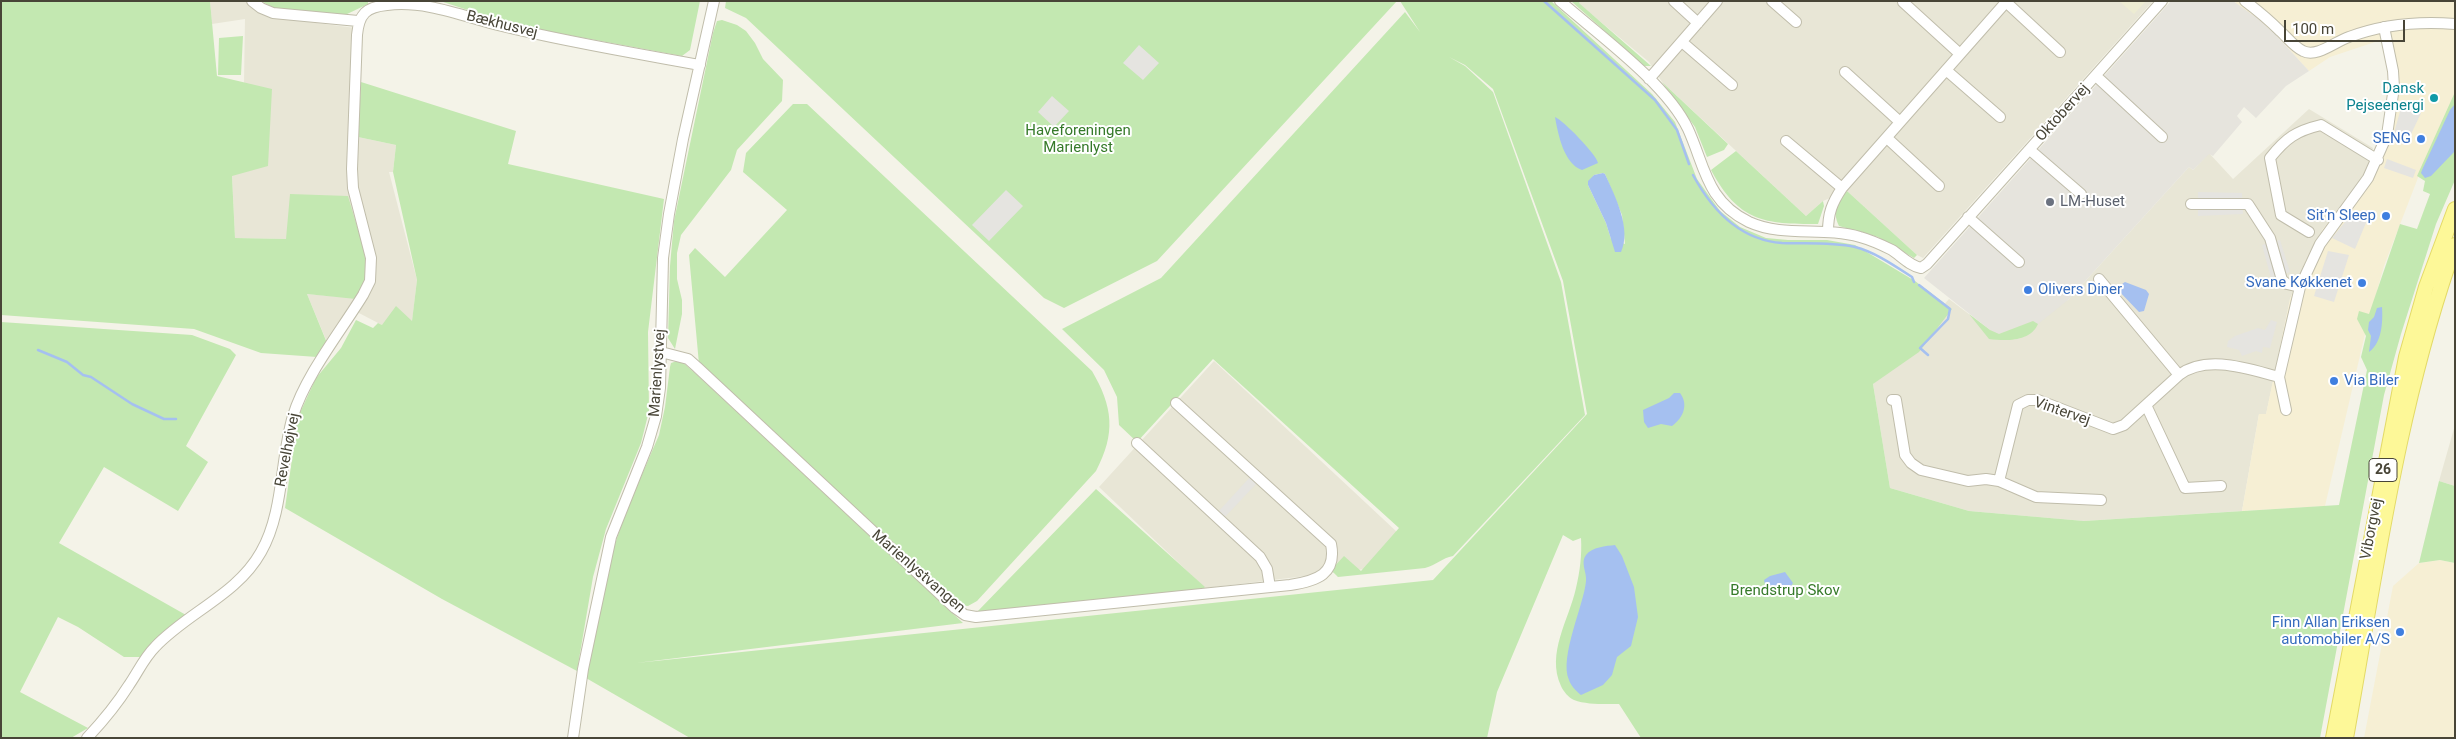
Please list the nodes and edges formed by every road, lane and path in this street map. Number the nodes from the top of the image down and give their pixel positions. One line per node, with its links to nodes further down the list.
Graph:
1 (252, 1): 11 (street)
2 (714, 1): 19 (street, Marienlystvej)
3 (1560, 1): 23 (street)
4 (1674, 1): 13 (street)
5 (1717, 1): 13 (street)
6 (1772, 1): 12 (street)
7 (2162, 1): 22 (street, Oktobervej)
8 (2245, 1): 15 (street)
9 (1903, 2): 18 (street)
10 (2007, 2): 17 (street); 18 (street)
11 (358, 21): 19 (street, Bækhusvej); 56 (street, Revelhøjvej)
12 (1796, 22)
13 (1698, 23): 16 (street)
14 (2455, 24): 15 (street)
15 (2384, 27): 31 (street)
16 (1682, 42): 23 (street); 24 (street)
17 (2060, 52)
18 (1960, 54): 20 (street)
19 (700, 66): 44 (street, Marienlystvej)
20 (1946, 70): 25 (street); 26 (street)
21 (1846, 72): 26 (street)
22 (2096, 76): 27 (street, Oktobervej); 30 (street, Oktobervej)
23 (1649, 79): 38 (street)
24 (1732, 85)
25 (2000, 117)
26 (1900, 122): 28 (street)
27 (2162, 137)
28 (1887, 138): 32 (street); 33 (street)
29 (1786, 141): 33 (street)
30 (2030, 150): 34 (street, Oktobervej); 37 (street, Oktobervej)
31 (2378, 160): 39 (street); 43 (street)
32 (1940, 186)
33 (1842, 188): 38 (street)
34 (2081, 194)
35 (2191, 204): 43 (street)
36 (2455, 209): 58 (main road, Viborgvej / 26)
37 (1968, 218): 38 (street, Oktobervej); 41 (street)
38 (1828, 232)
39 (2309, 232)
40 (2455, 245): 59 (main road, Viborgvej / 26)
41 (2019, 262)
42 (2099, 279): 45 (street)
43 (2300, 287): 46 (street)
44 (661, 352): 55 (street, Marienlystvangen); 57 (street, Marienlystvej)
45 (2179, 374): 46 (street, Vintervej); 49 (street, Vintervej)
46 (2279, 377): 50 (street)
47 (1892, 400): 52 (street)
48 (1176, 403): 55 (street, Marienlystvangen)
49 (2146, 405): 52 (street, Vintervej); 53 (street)
50 (2286, 410)
51 (1137, 443): 55 (street)
52 (1999, 481): 54 (street)
53 (2221, 486)
54 (2101, 500)
55 (1270, 587)
56 (87, 738)
57 (573, 738)
58 (2333, 738)
59 (2346, 738)

